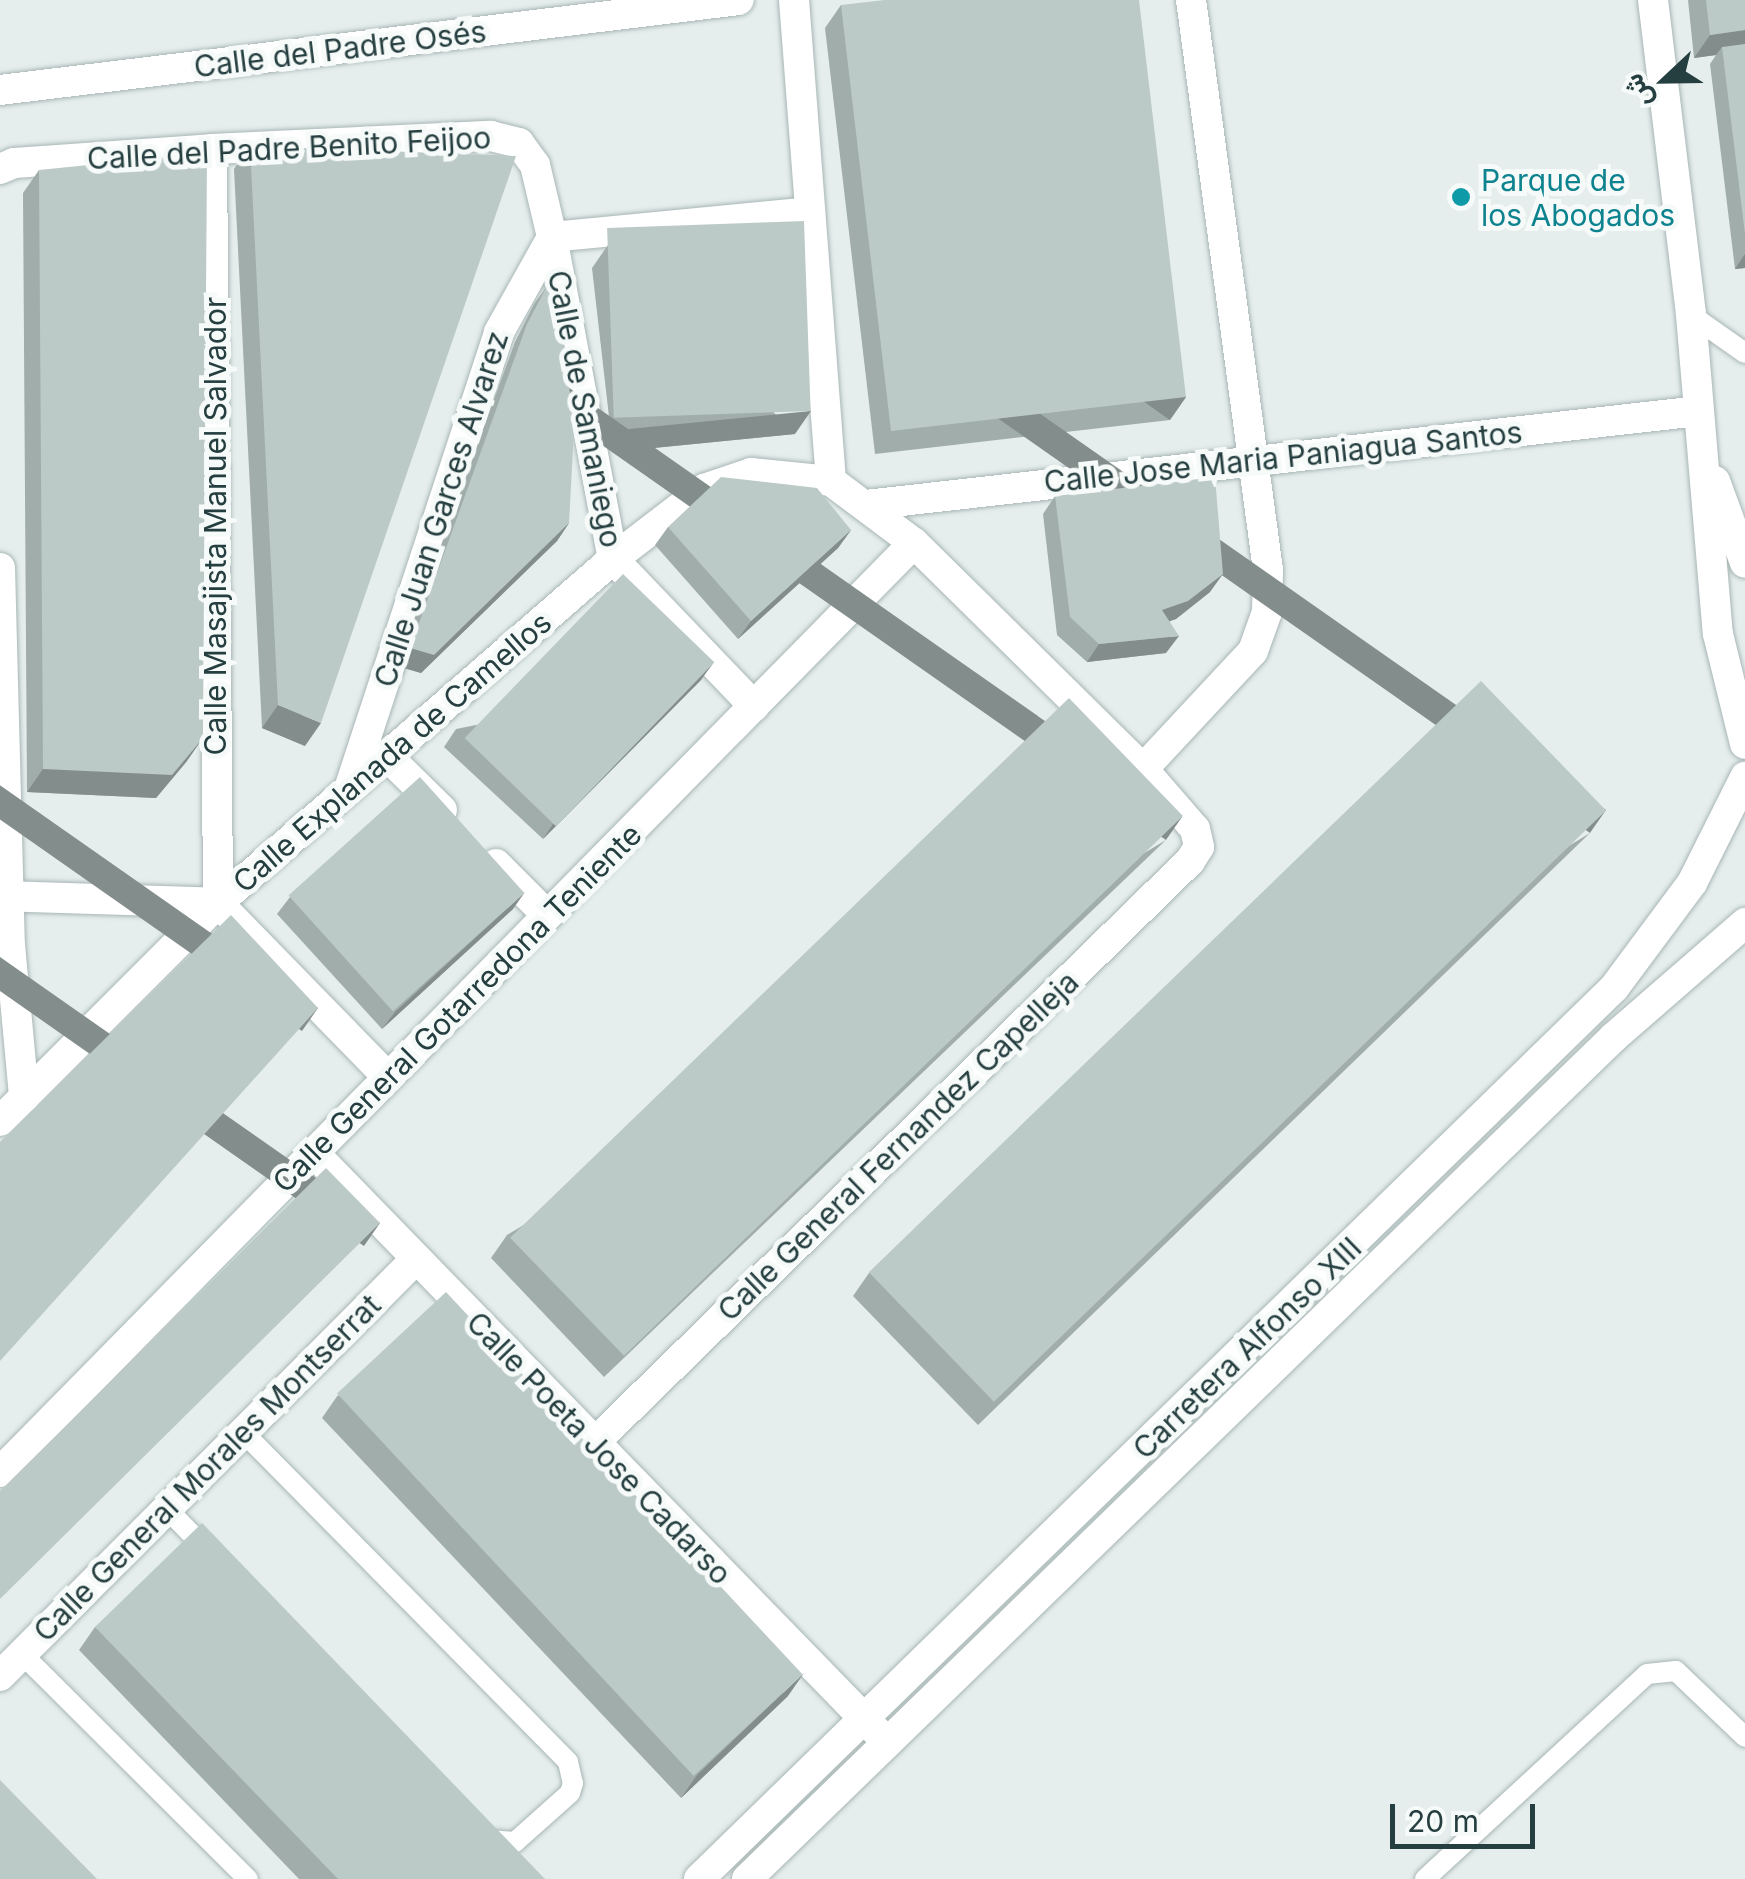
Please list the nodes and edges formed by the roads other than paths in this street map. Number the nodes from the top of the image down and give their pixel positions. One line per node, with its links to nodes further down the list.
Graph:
1 (739, 0): 5 (street, Calle del Padre Osés)
2 (794, 0): 8 (street)
3 (1191, 0): 14 (street)
4 (1653, 0): 10 (street)
5 (0, 90)
6 (212, 149): 7 (street, Calle del Padre Benito Feijoo); 9 (street, Calle del Padre Benito Feijoo); 28 (street, Calle Masajista Manuel Salvador)
7 (0, 169)
8 (810, 212): 9 (street); 15 (street)
9 (552, 236): 18 (street, Calle de Samaniego); 26 (street, Calle Juan Garces Alvarez)
10 (1690, 316): 11 (lane); 12 (street)
11 (1745, 353)
12 (1699, 411): 13 (street); 14 (street, Calle Jose Maria Paniagua Santos)
13 (1703, 448): 19 (street); 22 (street)
14 (1251, 460): 16 (street, Calle Jose Maria Paniagua Santos); 24 (street)
15 (831, 481): 16 (street); 18 (street, Calle Explanada de Camellos)
16 (866, 505): 17 (street)
17 (914, 543): 21 (street, Calle General Gotarredona Teniente); 24 (street)
18 (613, 559): 21 (street, Calle de Samaniego); 23 (street, Calle Explanada de Camellos)
19 (1745, 562)
20 (0, 568): 27 (street)
21 (754, 706): 29 (street, Calle General Gotarredona Teniente)
22 (1745, 744)
23 (387, 756): 26 (street, Calle Explanada de Camellos); 29 (street)
24 (1143, 769): 37 (street, Calle General Fernandez Capelleja)
25 (1745, 777): 43 (street, Carretera Alfonso XIII)
26 (349, 789): 28 (street, Calle Explanada de Camellos)
27 (4, 896): 28 (street); 32 (street)
28 (218, 903): 31 (street); 32 (street, Calle Explanada de Camellos)
29 (548, 916): 31 (street, Calle General Gotarredona Teniente)
30 (1745, 923): 45 (street, Carretera Alfonso XIII)
31 (388, 1077): 34 (street, Calle General Gotarredona Teniente)
32 (24, 1097): 33 (street, Calle Explanada de Camellos)
33 (0, 1121)
34 (314, 1153): 35 (street, Calle Poeta Jose Cadarso); 38 (street, Calle General Gotarredona Teniente)
35 (415, 1260): 36 (street, Calle General Morales Montserrat); 37 (street, Calle Poeta Jose Cadarso)
36 (243, 1432): 39 (street, Calle General Morales Montserrat); 46 (lane)
37 (594, 1443): 43 (street, Calle Poeta Jose Cadarso)
38 (0, 1472)
39 (167, 1508): 40 (lane); 41 (street, Calle General Morales Montserrat)
40 (223, 1566)
41 (22, 1654): 42 (street, Calle General Morales Montserrat); 48 (lane)
42 (0, 1676)
43 (864, 1720): 45 (street, Calle Poeta Jose Cadarso); 49 (street, Carretera Alfonso XIII)
44 (1745, 1737): 47 (lane)
45 (886, 1742): 50 (street, Carretera Alfonso XIII)
46 (472, 1824)
47 (1434, 1876)
48 (248, 1879)
49 (699, 1879)
50 (748, 1879)

